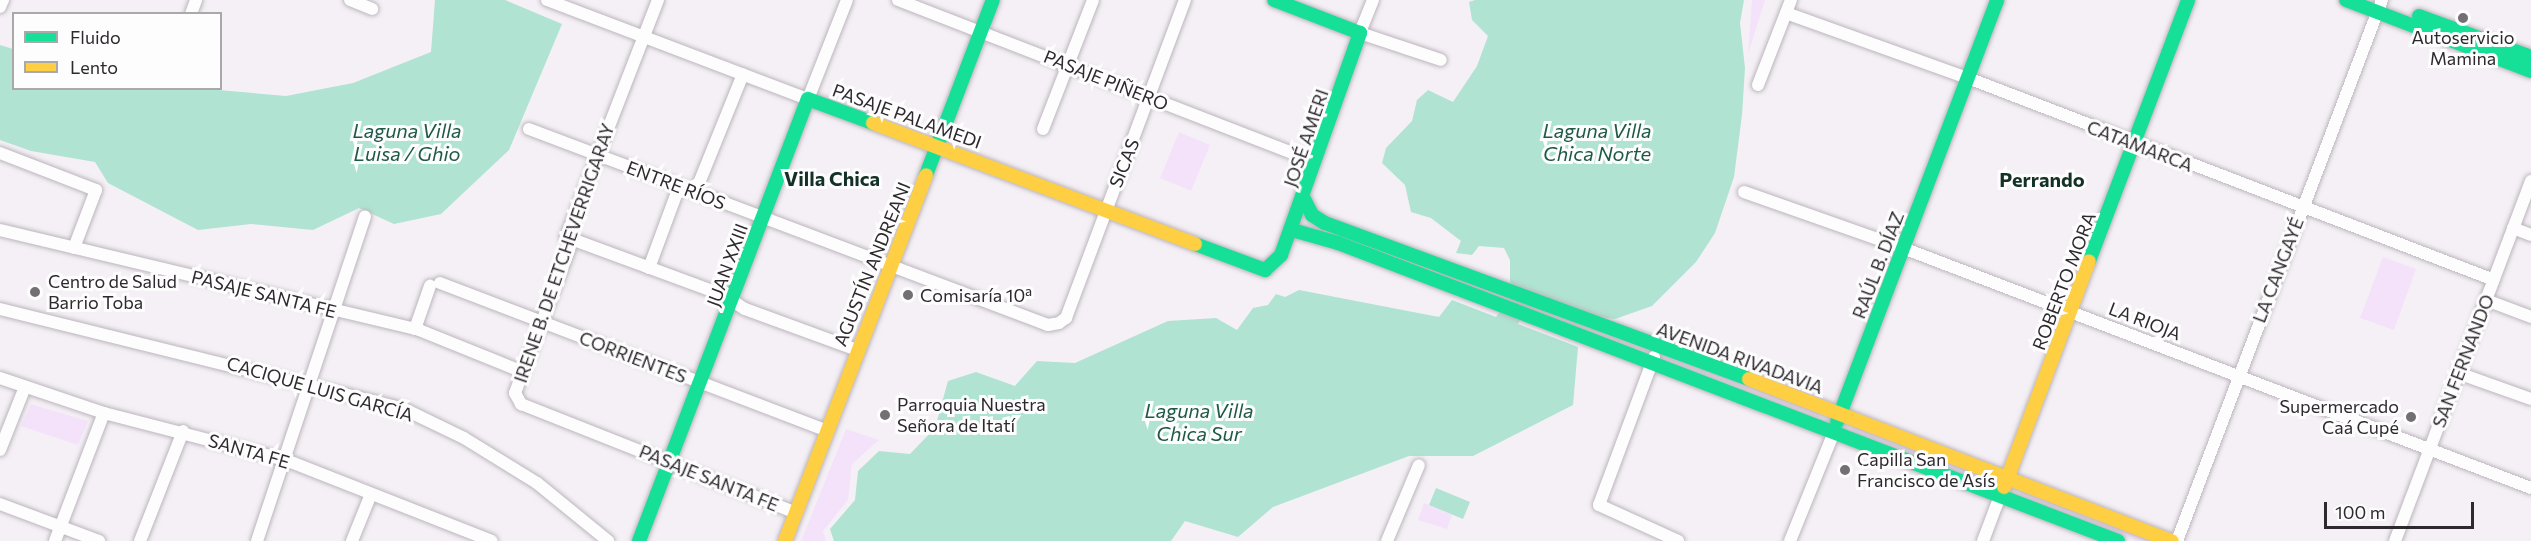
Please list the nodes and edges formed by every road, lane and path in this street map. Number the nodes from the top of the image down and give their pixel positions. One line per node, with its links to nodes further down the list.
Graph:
1 (3, 0): 17 (street)
2 (350, 0): 18 (street)
3 (547, 0): 22 (street, PASAJE PALAMEDI)
4 (658, 0): 22 (street, IRENE B. DE ETCHEVERRIGARAY)
5 (847, 0): 31 (street, JUAN XXIII)
6 (898, 0): 20 (street, PASAJE PIÑERO)
7 (993, 0): 20 (street, AGUSTÍN ANDREANI)
8 (1093, 0): 25 (street)
9 (1185, 0): 30 (street, SICAS)
10 (1274, 0): 21 (street)
11 (1373, 0): 21 (street, JOSÉ AMERI)
12 (1791, 0): 19 (street)
13 (1997, 0): 28 (street, RAÚL B. DÍAZ)
14 (2188, 0): 34 (street, ROBERTO MORA)
15 (2346, 0): 16 (street)
16 (2378, 3): 23 (street); 26 (street); 44 (street, LA CANGAYÉ)
17 (0, 6)
18 (372, 9)
19 (1786, 13): 28 (street, CATAMARCA); 29 (street)
20 (982, 32): 25 (street, PASAJE PIÑERO); 35 (street, AGUSTÍN ANDREANI)
21 (1360, 33): 24 (street); 38 (street, JOSÉ AMERI)
22 (644, 38): 27 (street, PASAJE PALAMEDI); 37 (street, IRENE B. DE ETCHEVERRIGARAY)
23 (2531, 57)
24 (1441, 60)
25 (1071, 65): 30 (street, PASAJE PIÑERO); 33 (street)
26 (2531, 71)
27 (743, 74): 31 (street, PASAJE PALAMEDI); 42 (street)
28 (1968, 78): 34 (street, CATAMARCA); 54 (street, RAÚL B. DÍAZ)
29 (1758, 85)
30 (1150, 97): 38 (street, PASAJE PIÑERO); 45 (street, SICAS)
31 (808, 99): 35 (street, PASAJE PALAMEDI); 47 (street, JUAN XXIII)
32 (529, 129): 37 (street, ENTRE RÍOS)
33 (1043, 129)
34 (2135, 145): 44 (street, CATAMARCA); 64 (street, ROBERTO MORA)
35 (938, 147): 45 (street, PASAJE PALAMEDI); 55 (street, AGUSTÍN ANDREANI)
36 (0, 153): 53 (street)
37 (597, 155): 40 (street, ENTRE RÍOS); 52 (street, IRENE B. DE ETCHEVERRIGARAY)
38 (1314, 161): 43 (street, JOSÉ AMERI)
39 (2531, 182): 48 (street, SAN FERNANDO)
40 (679, 187): 42 (street, ENTRE RÍOS); 56 (street)
41 (1744, 192): 54 (street, LA RIOJA)
42 (695, 193): 47 (street, ENTRE RÍOS)
43 (1304, 199): 50 (street, JOSÉ AMERI); 62 (street, AVENIDA RIVADAVIA)
44 (2302, 208): 58 (street, CATAMARCA); 74 (street, LA CANGAYÉ)
45 (1105, 211): 57 (street, PASAJE PALAMEDI); 67 (street, SICAS)
46 (365, 217): 63 (street)
47 (763, 218): 55 (street, ENTRE RÍOS); 60 (street, JUAN XXIII)
48 (2513, 228): 51 (street); 58 (street, SAN FERNANDO)
49 (0, 230): 53 (street, PASAJE SANTA FE)
50 (1292, 230): 57 (street, JOSÉ AMERI); 62 (street, AVENIDA RIVADAVIA)
51 (2531, 235)
52 (566, 237): 56 (street); 66 (street, IRENE B. DE ETCHEVERRIGARAY)
53 (74, 248): 63 (street, PASAJE SANTA FE)
54 (1903, 248): 64 (street, LA RIOJA); 82 (street, RAÚL B. DÍAZ)
55 (893, 266): 67 (street, ENTRE RÍOS); 70 (street, AGUSTÍN ANDREANI)
56 (650, 268): 60 (street)
57 (1253, 269)
58 (2494, 280): 59 (street, SAN FERNANDO)
59 (2486, 300): 65 (street); 73 (street, SAN FERNANDO)
60 (734, 301): 70 (street); 77 (street, JUAN XXIII)
61 (0, 309): 76 (street, CACIQUE LUIS GARCÍA)
62 (1533, 310): 69 (street, AVENIDA RIVADAVIA); 71 (street, AVENIDA RIVADAVIA)
63 (333, 311): 68 (street, PASAJE SANTA FE); 76 (street)
64 (2072, 312): 74 (street, LA RIOJA); 91 (street, ROBERTO MORA)
65 (2531, 316)
66 (543, 322): 68 (street, CORRIENTES); 72 (street, IRENE B. DE ETCHEVERRIGARAY); 77 (street, CORRIENTES)
67 (1059, 323)
68 (415, 329): 72 (street, PASAJE SANTA FE)
69 (1658, 347): 71 (street); 82 (street, AVENIDA RIVADAVIA)
70 (857, 350): 84 (street, AGUSTÍN ANDREANI)
71 (1652, 362): 85 (street, AVENIDA RIVADAVIA); 109 (street)
72 (523, 372): 80 (street, IRENE B. DE ETCHEVERRIGARAY)
73 (2458, 373): 79 (street); 87 (street, SAN FERNANDO)
74 (2238, 375): 87 (street, LA RIOJA); 114 (street, LA CANGAYÉ)
75 (0, 378): 78 (street, SANTA FE)
76 (311, 383): 88 (street); 105 (street, CACIQUE LUIS GARCÍA)
77 (702, 383): 84 (street, CORRIENTES); 89 (street, JUAN XXIII)
78 (26, 387): 81 (street, SANTA FE); 86 (street)
79 (2531, 399)
80 (521, 404): 89 (street, PASAJE SANTA FE)
81 (104, 413): 83 (street, SANTA FE); 97 (street)
82 (1841, 413): 85 (street, RAÚL B. DÍAZ); 91 (street, AVENIDA RIVADAVIA)
83 (183, 431): 88 (street, SANTA FE); 101 (street)
84 (827, 431): 96 (street, AGUSTÍN ANDREANI)
85 (1834, 432): 94 (street, AVENIDA RIVADAVIA); 110 (street, RAÚL B. DÍAZ)
86 (0, 450)
87 (2429, 450): 92 (street, LA RIOJA); 115 (street, SAN FERNANDO)
88 (286, 460): 93 (street, SANTA FE); 102 (street)
89 (670, 463): 96 (street, PASAJE SANTA FE); 106 (street, JUAN XXIII)
90 (1419, 465): 108 (street)
91 (2007, 478): 94 (street, ROBERTO MORA); 113 (street, AVENIDA RIVADAVIA)
92 (2531, 488)
93 (371, 494): 98 (street, SANTA FE); 103 (street)
94 (2000, 496): 111 (street, ROBERTO MORA); 112 (street, AVENIDA RIVADAVIA)
95 (0, 504): 97 (street)
96 (796, 513): 107 (street, AGUSTÍN ANDREANI)
97 (61, 527): 99 (street); 100 (street)
98 (473, 537): 104 (street, SANTA FE)
99 (55, 541)
100 (99, 541)
101 (140, 541)
102 (257, 541)
103 (352, 541)
104 (492, 541)
105 (608, 541)
106 (639, 541)
107 (785, 541)
108 (1387, 541)
109 (1678, 541)
110 (1790, 541)
111 (1983, 541)
112 (2118, 541)
113 (2172, 541)
114 (2178, 541)
115 (2395, 541)

